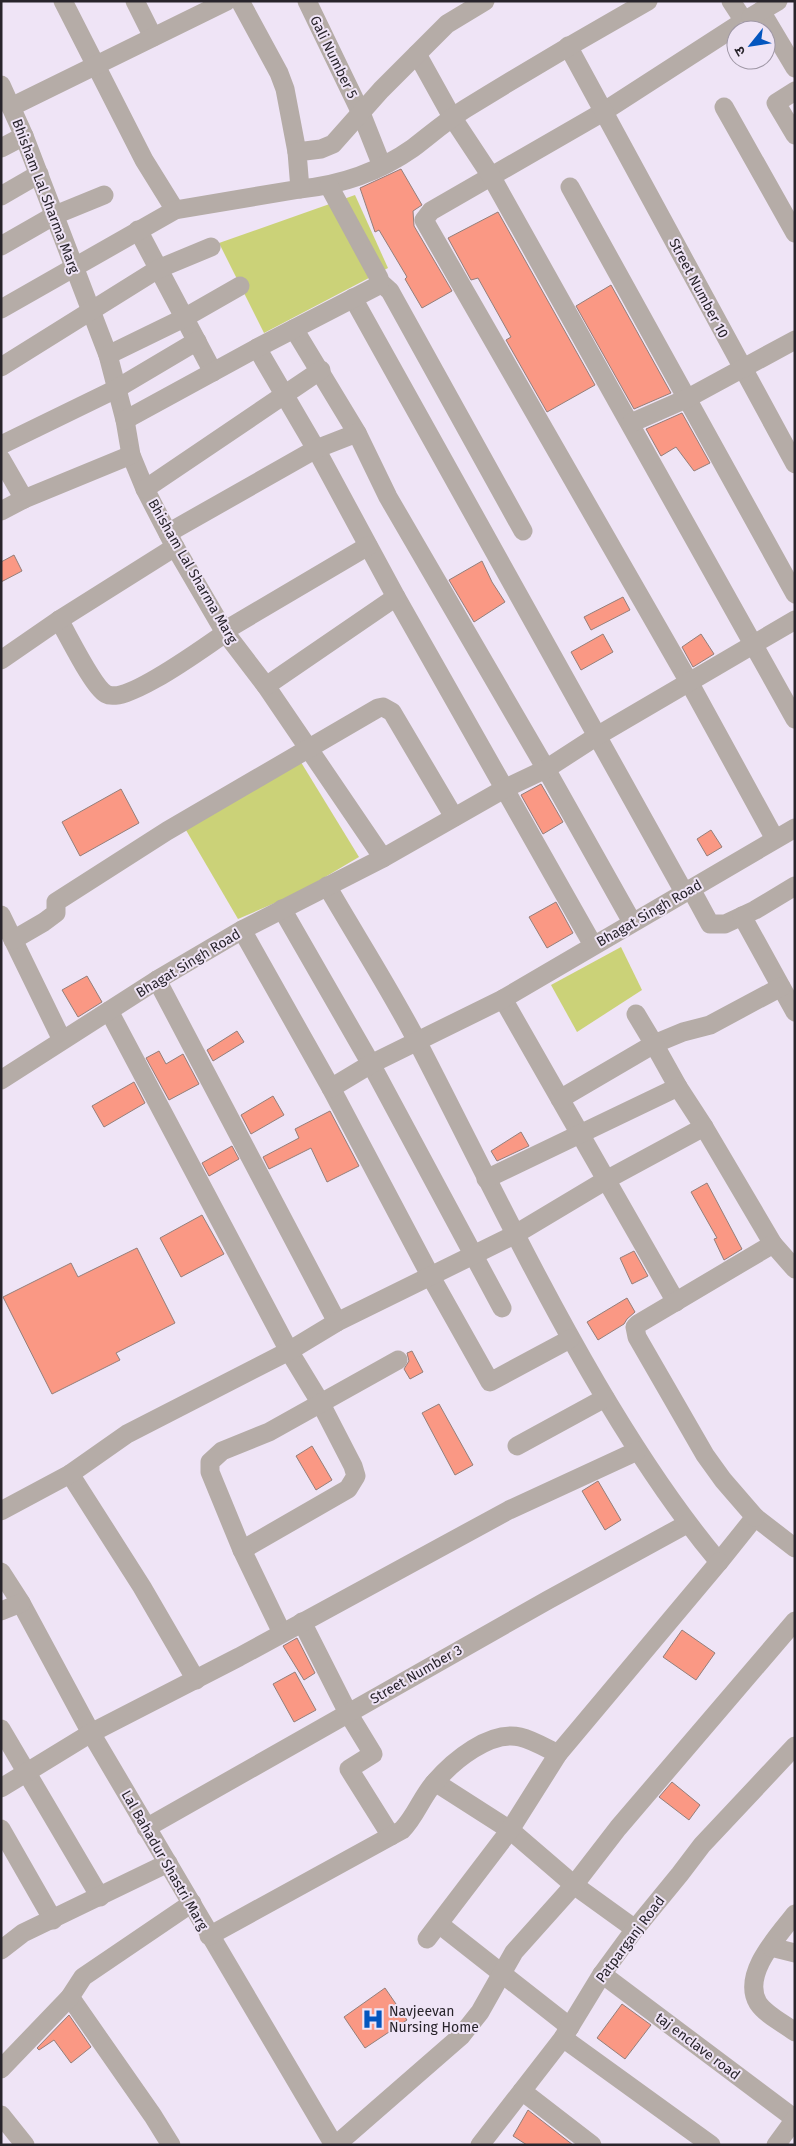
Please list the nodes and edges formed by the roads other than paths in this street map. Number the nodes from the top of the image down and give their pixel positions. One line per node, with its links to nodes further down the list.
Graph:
1 (63, 1): 18 (street)
2 (135, 1): 15 (street)
3 (227, 1): 15 (street)
4 (240, 1): 30 (street)
5 (307, 1): 25 (street, Gali Number 5)
6 (485, 1): 10 (street)
7 (648, 1): 16 (street)
8 (731, 1): 12 (street)
9 (778, 1): 11 (street)
10 (461, 7): 17 (street)
11 (761, 11): 13 (street); 19 (street)
12 (743, 20)
13 (746, 20)
14 (726, 33): 24 (street)
15 (153, 36): 18 (street)
16 (568, 46): 24 (street, Street Number 10); 26 (street)
17 (417, 54): 25 (street); 26 (street)
18 (95, 66): 22 (street); 39 (street)
19 (795, 68)
20 (1, 84): 22 (street, Bhisham Lal Sharma Marg)
21 (795, 91): 27 (street)
22 (12, 107): 28 (street, Bhisham Lal Sharma Marg)
23 (724, 107): 42 (street)
24 (603, 112): 33 (street); 59 (street, Street Number 10)
25 (361, 113): 30 (street); 31 (street, Gali Number 5)
26 (452, 117): 31 (street); 33 (street)
27 (795, 135)
28 (24, 136): 29 (street); 32 (street, Bhisham Lal Sharma Marg)
29 (1, 148)
30 (297, 152): 36 (street)
31 (382, 166): 34 (street)
32 (39, 174): 38 (street); 40 (street, Bhisham Lal Sharma Marg)
33 (492, 176): 66 (street); 86 (street)
34 (329, 186): 36 (street); 47 (street)
35 (570, 186): 64 (street)
36 (300, 189): 39 (street)
37 (104, 195): 40 (street)
38 (1, 196)
39 (175, 210): 41 (street)
40 (55, 215): 43 (street); 45 (street, Bhisham Lal Sharma Marg)
41 (138, 230): 45 (street); 46 (street)
42 (795, 233)
43 (1, 246)
44 (211, 248): 46 (street)
45 (74, 269): 50 (street); 51 (street, Bhisham Lal Sharma Marg)
46 (158, 269): 51 (street); 52 (street)
47 (380, 282): 49 (street); 76 (street)
48 (240, 286): 52 (street)
49 (353, 298): 53 (street); 89 (street)
50 (1, 309)
51 (91, 310): 57 (street, Bhisham Lal Sharma Marg); 58 (street)
52 (184, 318): 55 (street); 57 (street)
53 (294, 329): 56 (street); 60 (street)
54 (795, 340): 59 (street)
55 (197, 341): 61 (street); 62 (street)
56 (256, 348): 61 (street); 63 (street)
57 (108, 355): 62 (street, Bhisham Lal Sharma Marg)
58 (1, 367)
59 (742, 368): 64 (street); 72 (street, Street Number 10)
60 (321, 370): 63 (street); 67 (street)
61 (213, 372): 65 (street)
62 (116, 389): 65 (street, Bhisham Lal Sharma Marg); 68 (street)
63 (284, 397): 69 (street); 73 (street)
64 (688, 398): 66 (street); 79 (street)
65 (125, 420): 70 (street, Bhisham Lal Sharma Marg)
66 (631, 423): 84 (street)
67 (357, 433): 69 (street); 91 (street)
68 (1, 446)
69 (316, 449): 77 (street); 78 (street)
70 (131, 455): 73 (street, Bhisham Lal Sharma Marg); 74 (street)
71 (1, 459): 74 (street)
72 (795, 464)
73 (146, 489): 77 (street, Bhisham Lal Sharma Marg)
74 (24, 499): 75 (street)
75 (1, 511)
76 (522, 531)
77 (172, 540): 81 (street); 83 (street, Bhisham Lal Sharma Marg)
78 (368, 546): 80 (street); 83 (street)
79 (795, 594)
80 (396, 597): 87 (street); 92 (street)
81 (59, 620): 83 (street); 85 (street)
82 (795, 620): 84 (street, Bhagat Singh Road)
83 (224, 631): 87 (street, Bhisham Lal Sharma Marg)
84 (754, 644): 86 (street, Bhagat Singh Road); 88 (street)
85 (1, 660)
86 (689, 682): 89 (street, Bhagat Singh Road); 95 (street)
87 (266, 686): 90 (street, Bhisham Lal Sharma Marg)
88 (795, 719)
89 (596, 736): 91 (street, Bhagat Singh Road); 99 (street)
90 (307, 748): 93 (street); 96 (street, Bhisham Lal Sharma Marg); 105 (street)
91 (546, 769): 92 (street, Bhagat Singh Road); 103 (street)
92 (504, 789): 93 (street, Bhagat Singh Road); 106 (street)
93 (454, 817): 96 (street, Bhagat Singh Road)
94 (795, 828): 95 (street, Bhagat Singh Road)
95 (775, 839): 99 (street, Bhagat Singh Road)
96 (383, 858): 97 (street, Bhagat Singh Road)
97 (327, 886): 100 (street, Bhagat Singh Road); 114 (street)
98 (795, 886): 102 (street)
99 (687, 890): 102 (street); 103 (street, Bhagat Singh Road)
100 (282, 909): 104 (street, Bhagat Singh Road); 116 (street)
101 (1, 915): 105 (street)
102 (742, 916): 108 (street)
103 (632, 922): 106 (street, Bhagat Singh Road)
104 (242, 930): 107 (street, Bhagat Singh Road); 119 (street)
105 (13, 940): 113 (street)
106 (593, 945): 109 (street, Bhagat Singh Road)
107 (157, 980): 110 (street, Bhagat Singh Road); 132 (street)
108 (781, 987): 111 (street); 115 (street)
109 (503, 999): 114 (street, Bhagat Singh Road); 120 (street)
110 (109, 1011): 113 (street, Bhagat Singh Road); 134 (street)
111 (795, 1012)
112 (636, 1014): 115 (street)
113 (62, 1040): 117 (street, Bhagat Singh Road)
114 (416, 1040): 116 (street, Bhagat Singh Road); 123 (street)
115 (654, 1044): 118 (street); 120 (street)
116 (371, 1064): 119 (street, Bhagat Singh Road); 127 (street)
117 (1, 1080)
118 (678, 1086): 121 (street); 122 (street)
119 (331, 1088): 129 (street)
120 (560, 1099): 122 (street)
121 (704, 1127): 124 (street); 126 (street)
122 (580, 1133): 123 (street); 124 (street)
123 (486, 1179): 125 (street)
124 (606, 1180): 125 (street); 130 (street)
125 (514, 1235): 127 (street); 133 (street)
126 (773, 1244): 128 (street); 130 (street)
127 (475, 1255): 129 (street); 131 (street)
128 (795, 1269)
129 (431, 1277): 132 (street); 133 (street)
130 (676, 1302): 142 (street)
131 (502, 1308)
132 (337, 1322): 134 (street)
133 (570, 1339): 136 (street)
134 (289, 1351): 137 (street); 140 (street)
135 (398, 1360): 137 (street)
136 (605, 1398): 138 (street); 139 (street)
137 (320, 1402): 145 (street); 145 (street)
138 (517, 1446)
139 (637, 1452): 143 (street); 151 (street)
140 (70, 1474): 141 (street); 153 (street)
141 (1, 1511)
142 (755, 1517): 144 (street); 146 (street)
143 (687, 1524): 146 (street); 154 (street, Street Number 3)
144 (795, 1548)
145 (242, 1550): 152 (street)
146 (719, 1562): 158 (street)
147 (1, 1572): 148 (street, Lal Bahadur Shastri Marg)
148 (20, 1603): 149 (street); 156 (street, Lal Bahadur Shastri Marg)
149 (1, 1611)
150 (795, 1621): 167 (street)
151 (302, 1622): 152 (street); 154 (street)
152 (282, 1633): 153 (street)
153 (196, 1680): 156 (street)
154 (348, 1713): 162 (street, Street Number 3); 165 (street)
155 (1, 1729): 159 (street)
156 (91, 1733): 159 (street); 162 (street, Lal Bahadur Shastri Marg)
157 (795, 1746): 173 (street, Patparganj Road)
158 (558, 1754): 160 (street); 164 (street)
159 (27, 1773): 161 (street); 168 (street)
160 (434, 1782): 164 (street); 165 (street)
161 (1, 1788)
162 (146, 1828): 166 (street, Lal Bahadur Shastri Marg)
163 (1, 1829): 171 (street)
164 (510, 1830): 167 (street); 172 (street)
165 (391, 1836): 174 (street)
166 (168, 1863): 168 (street); 169 (street, Lal Bahadur Shastri Marg)
167 (574, 1885): 173 (street); 179 (street)
168 (100, 1897): 171 (street)
169 (192, 1903): 174 (street, Lal Bahadur Shastri Marg); 181 (street)
170 (795, 1914): 176 (street)
171 (53, 1920): 177 (street)
172 (439, 1924): 175 (street); 179 (street)
173 (635, 1928): 180 (street, Patparganj Road)
174 (209, 1936): 191 (street, Lal Bahadur Shastri Marg)
175 (427, 1939)
176 (771, 1947): 178 (street); 183 (street)
177 (2, 1948)
178 (795, 1953)
179 (501, 1973): 182 (street); 191 (street)
180 (602, 1974): 182 (street, Patparganj Road); 187 (street, taj enclave road)
181 (70, 1997): 184 (street); 190 (street)
182 (566, 2032): 185 (street, Patparganj Road); 193 (street)
183 (795, 2032)
184 (1, 2069)
185 (522, 2091): 188 (street); 192 (street, Patparganj Road)
186 (1, 2115): 189 (street)
187 (795, 2119): 194 (street)
188 (590, 2144)
189 (25, 2145)
190 (171, 2145)
191 (335, 2145)
192 (480, 2145)
193 (711, 2145)
194 (776, 2145)

